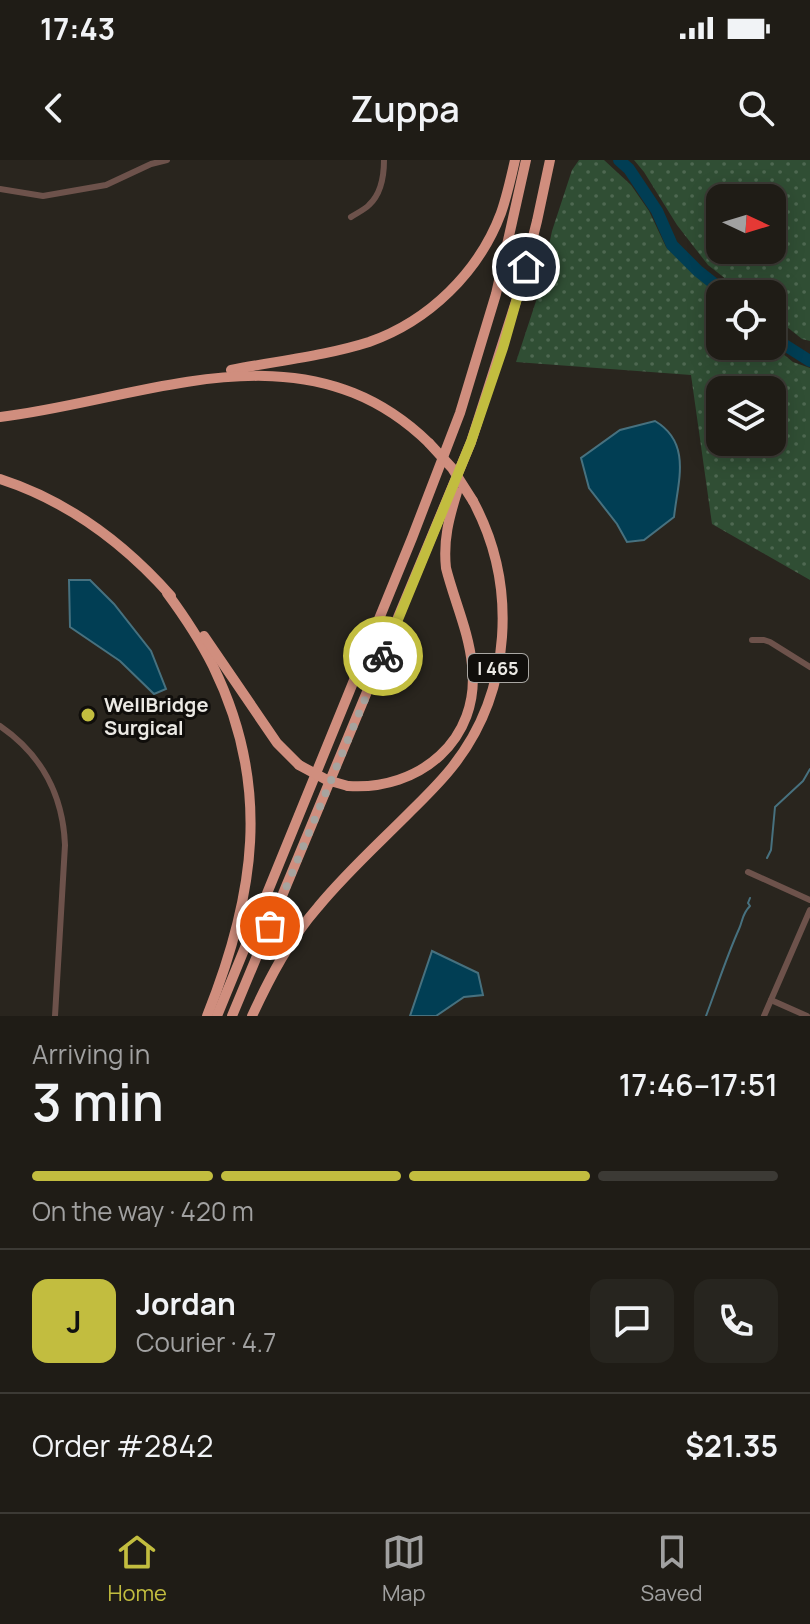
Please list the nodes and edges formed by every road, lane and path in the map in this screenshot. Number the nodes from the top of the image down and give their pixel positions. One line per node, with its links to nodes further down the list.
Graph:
1 (167, 160): 6 (street)
2 (384, 160): 7 (street)
3 (515, 160): 8 (highway)
4 (526, 160): 22 (highway)
5 (550, 161): 10 (highway)
6 (0, 189)
7 (351, 217)
8 (178, 384): 9 (highway, I 465); 24 (highway, I 465, bridge)
9 (0, 417)
10 (471, 442): 12 (highway, bridge); 23 (highway)
11 (0, 479): 12 (highway)
12 (167, 593): 21 (highway)
13 (752, 640): 14 (street)
14 (810, 667)
15 (0, 726): 20 (street)
16 (748, 872): 17 (street)
17 (810, 900)
18 (810, 910): 19 (street)
19 (771, 1000): 25 (street); 26 (street)
20 (55, 1016)
21 (207, 1016)
22 (217, 1016)
23 (232, 1016)
24 (252, 1016)
25 (764, 1016)
26 (807, 1016)

